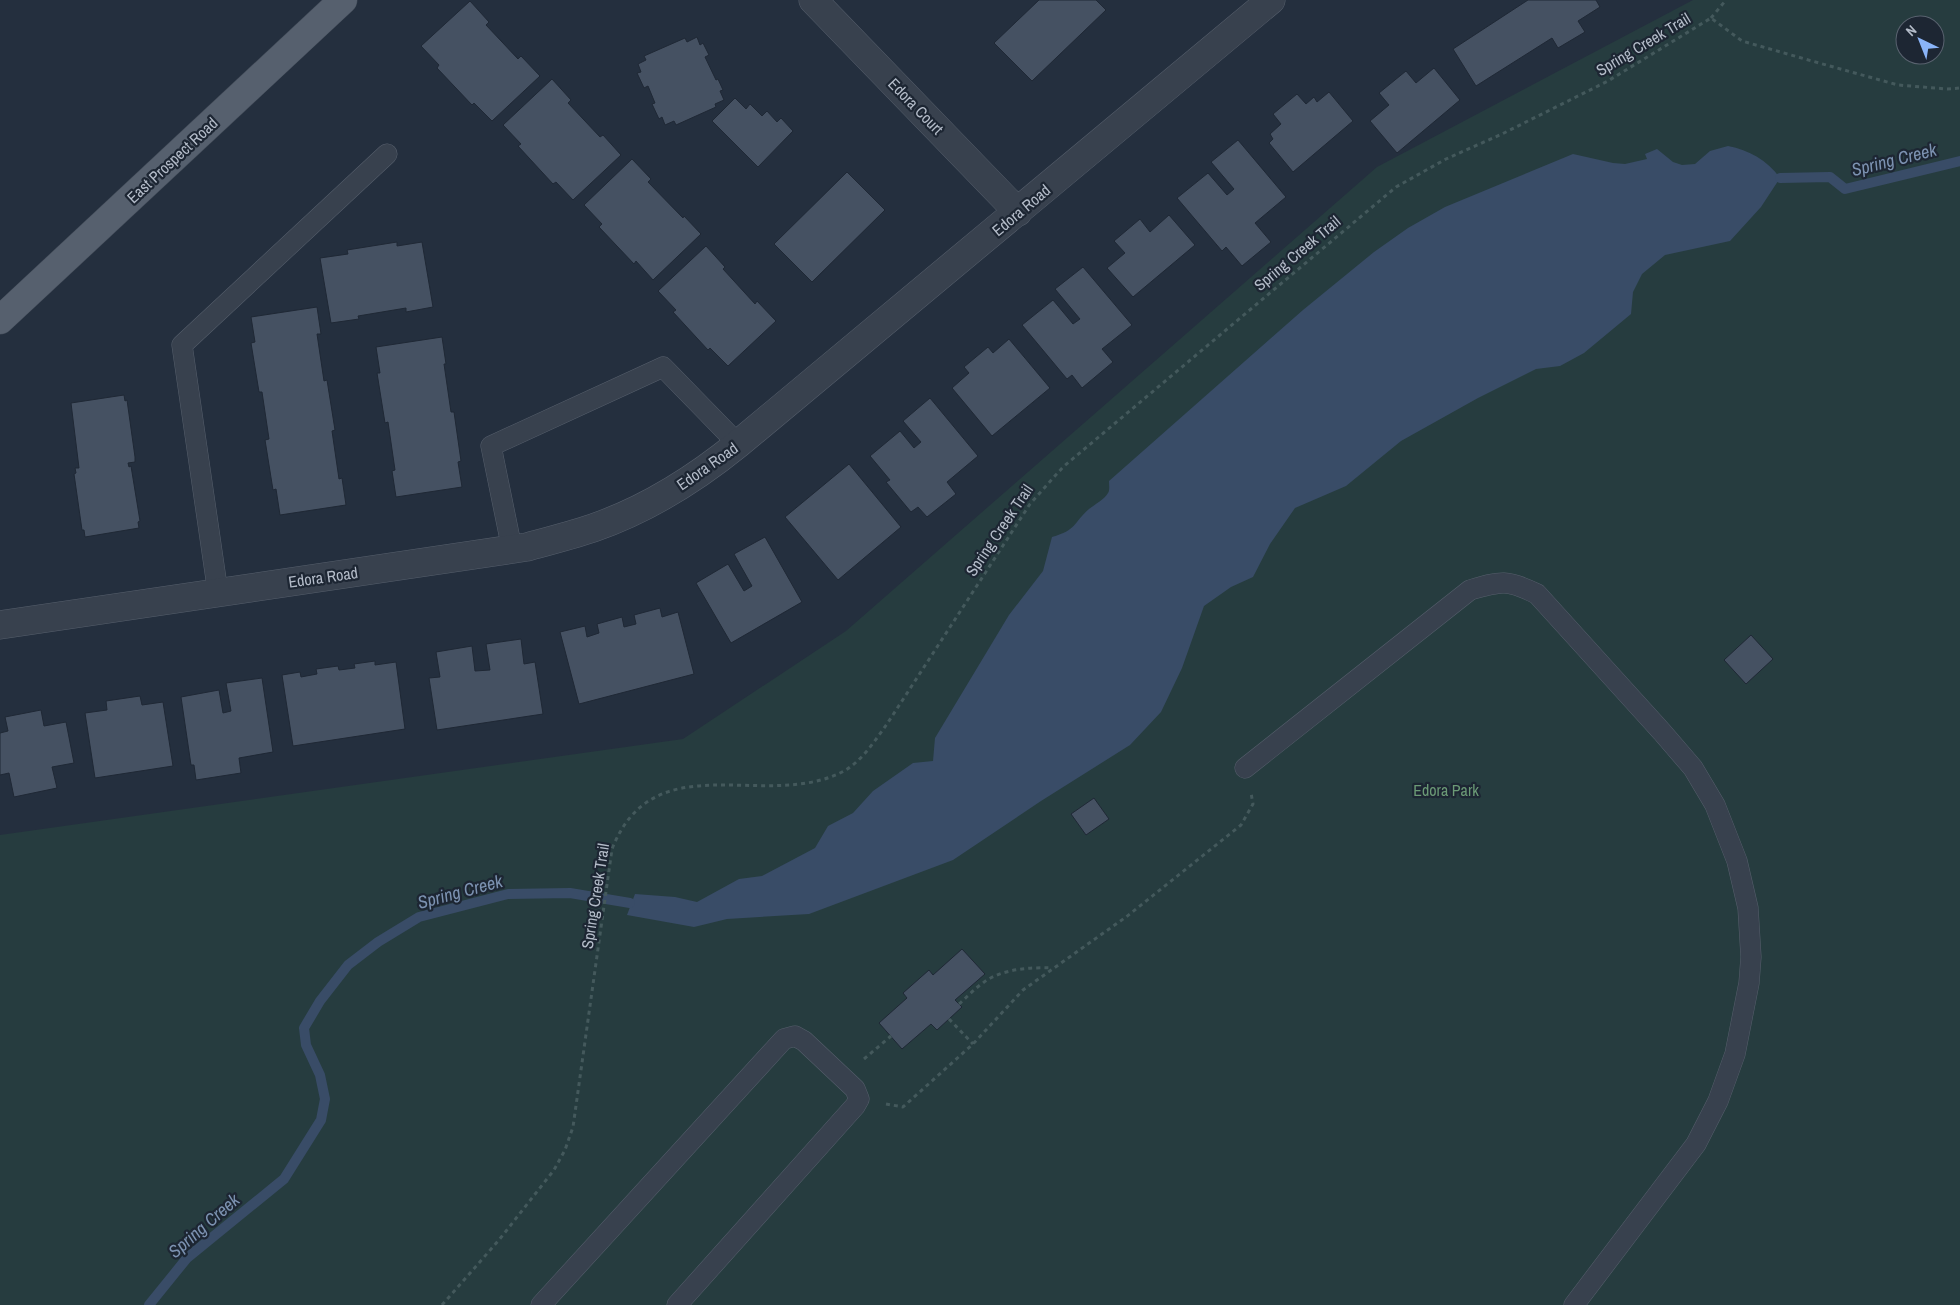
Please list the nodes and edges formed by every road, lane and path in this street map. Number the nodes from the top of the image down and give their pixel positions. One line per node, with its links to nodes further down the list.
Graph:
1 (813, 0): 8 (street, Edora Court)
2 (1271, 0): 8 (street, Edora Road)
3 (1726, 0): 5 (path)
4 (336, 2): 9 (main road, East Prospect Road)
5 (1711, 18): 6 (path, Spring Creek Trail); 22 (path, Spring Creek Trail)
6 (1960, 88)
7 (386, 154): 12 (lane)
8 (1018, 212): 10 (street, Edora Road)
9 (0, 320)
10 (738, 444): 11 (street, Edora Road); 11 (lane)
11 (512, 549): 12 (street, Edora Road)
12 (218, 593): 13 (street, Edora Road)
13 (0, 625)
14 (1244, 768): 15 (path); 25 (lane)
15 (1052, 968): 16 (path); 19 (path)
16 (959, 1004)
17 (950, 1019): 19 (path)
18 (891, 1036): 20 (path)
19 (973, 1044): 21 (path)
20 (842, 1077): 21 (lane); 23 (lane)
21 (859, 1099): 24 (lane)
22 (442, 1305)
23 (541, 1305)
24 (677, 1305)
25 (1574, 1305)

